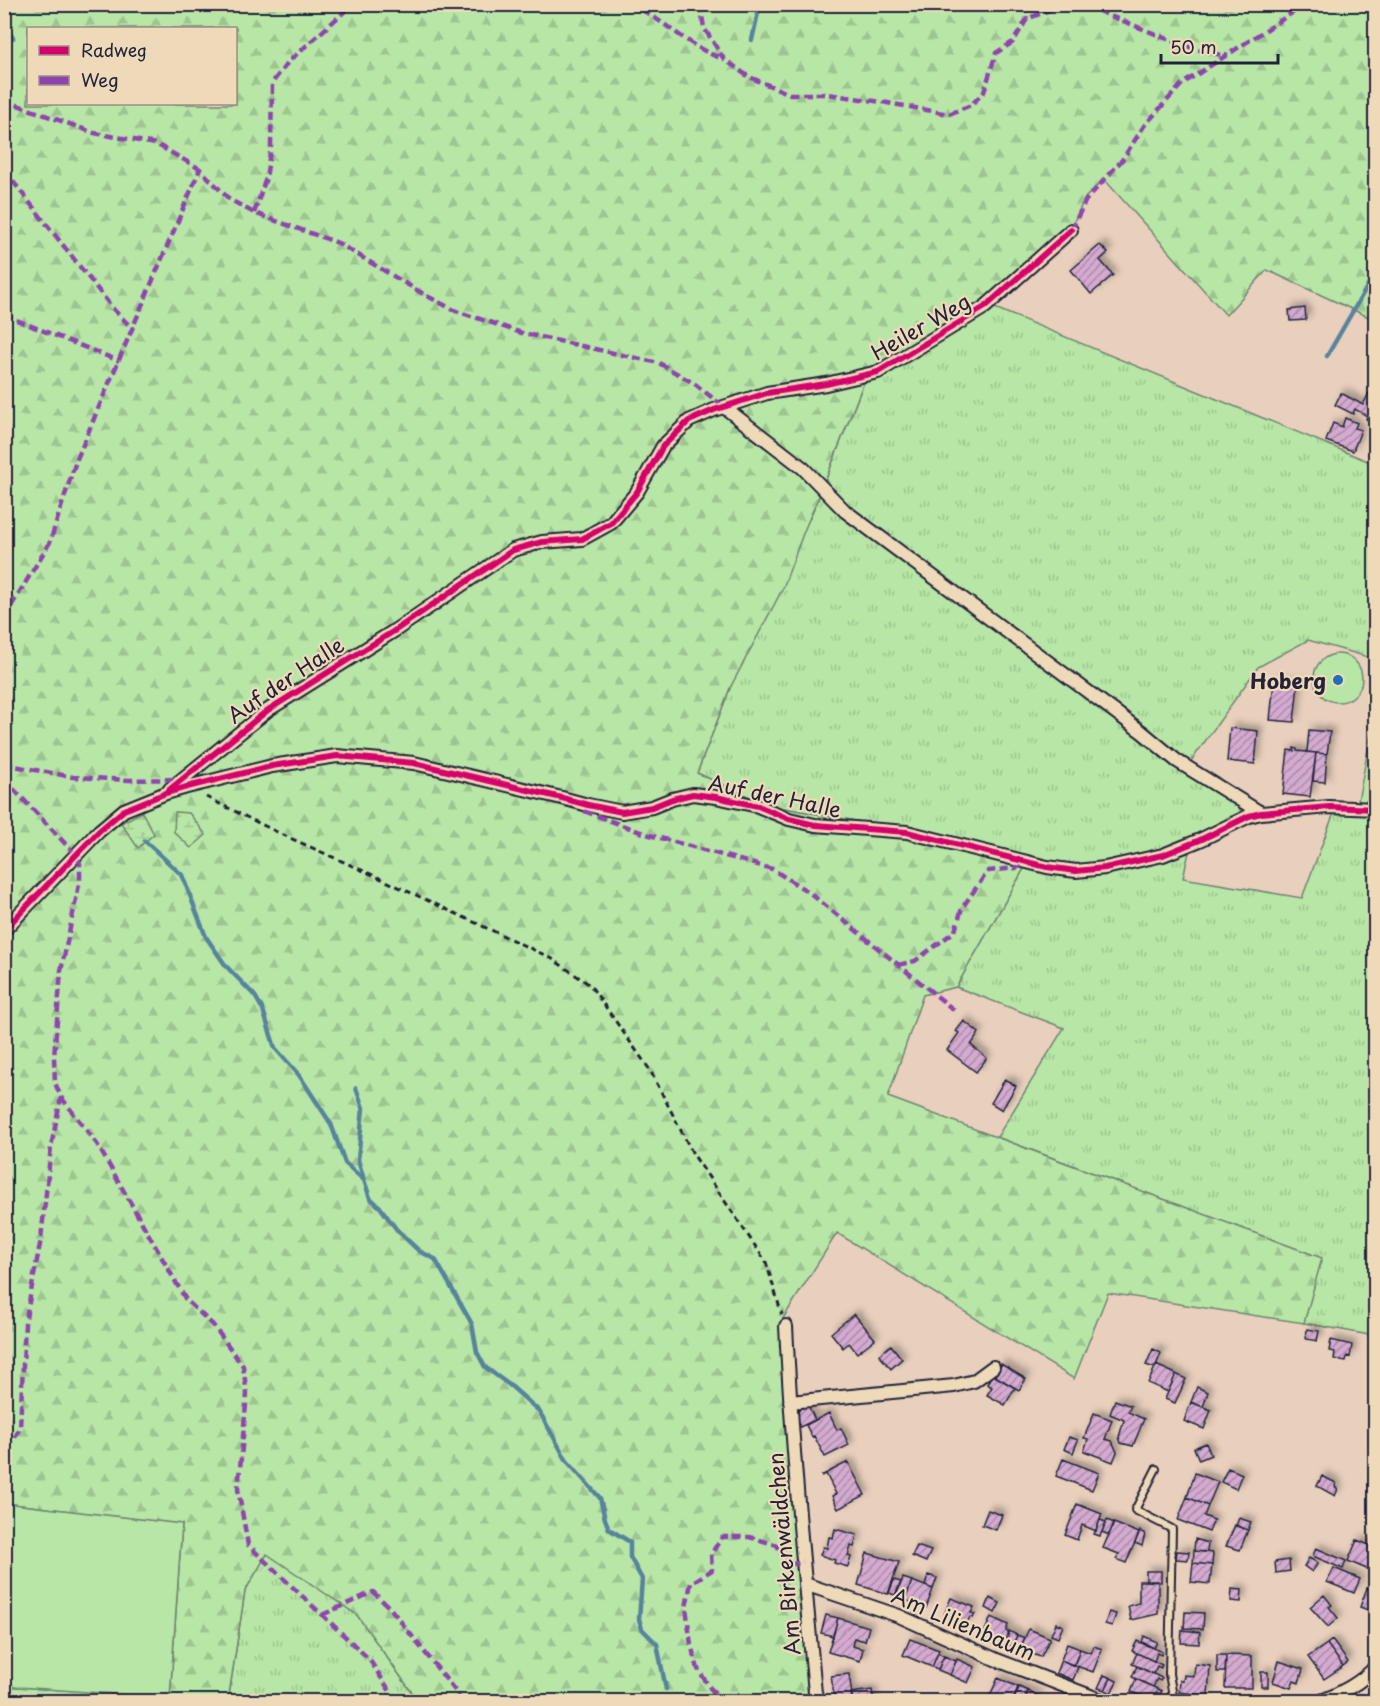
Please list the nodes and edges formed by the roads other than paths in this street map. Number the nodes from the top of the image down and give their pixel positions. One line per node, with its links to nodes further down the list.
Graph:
1 (1071, 230): 2 (street, Heiler Weg)
2 (724, 407): 3 (street, Auf der Halle); 5 (street)
3 (166, 793): 5 (street, Auf der Halle); 6 (street, Auf der Halle)
4 (1376, 809): 5 (street, Auf der Halle)
5 (1261, 813)
6 (4, 930)
7 (786, 1326): 9 (street, Am Birkenwäldchen)
8 (993, 1367): 9 (street)
9 (790, 1402): 11 (street, Am Birkenwäldchen)
10 (1156, 1469): 15 (lane)
11 (805, 1584): 13 (street, Am Birkenwäldchen); 14 (street, Am Lilienbaum)
12 (1376, 1666): 16 (street)
13 (820, 1701)
14 (1106, 1701)
15 (1174, 1701)
16 (1319, 1701)

